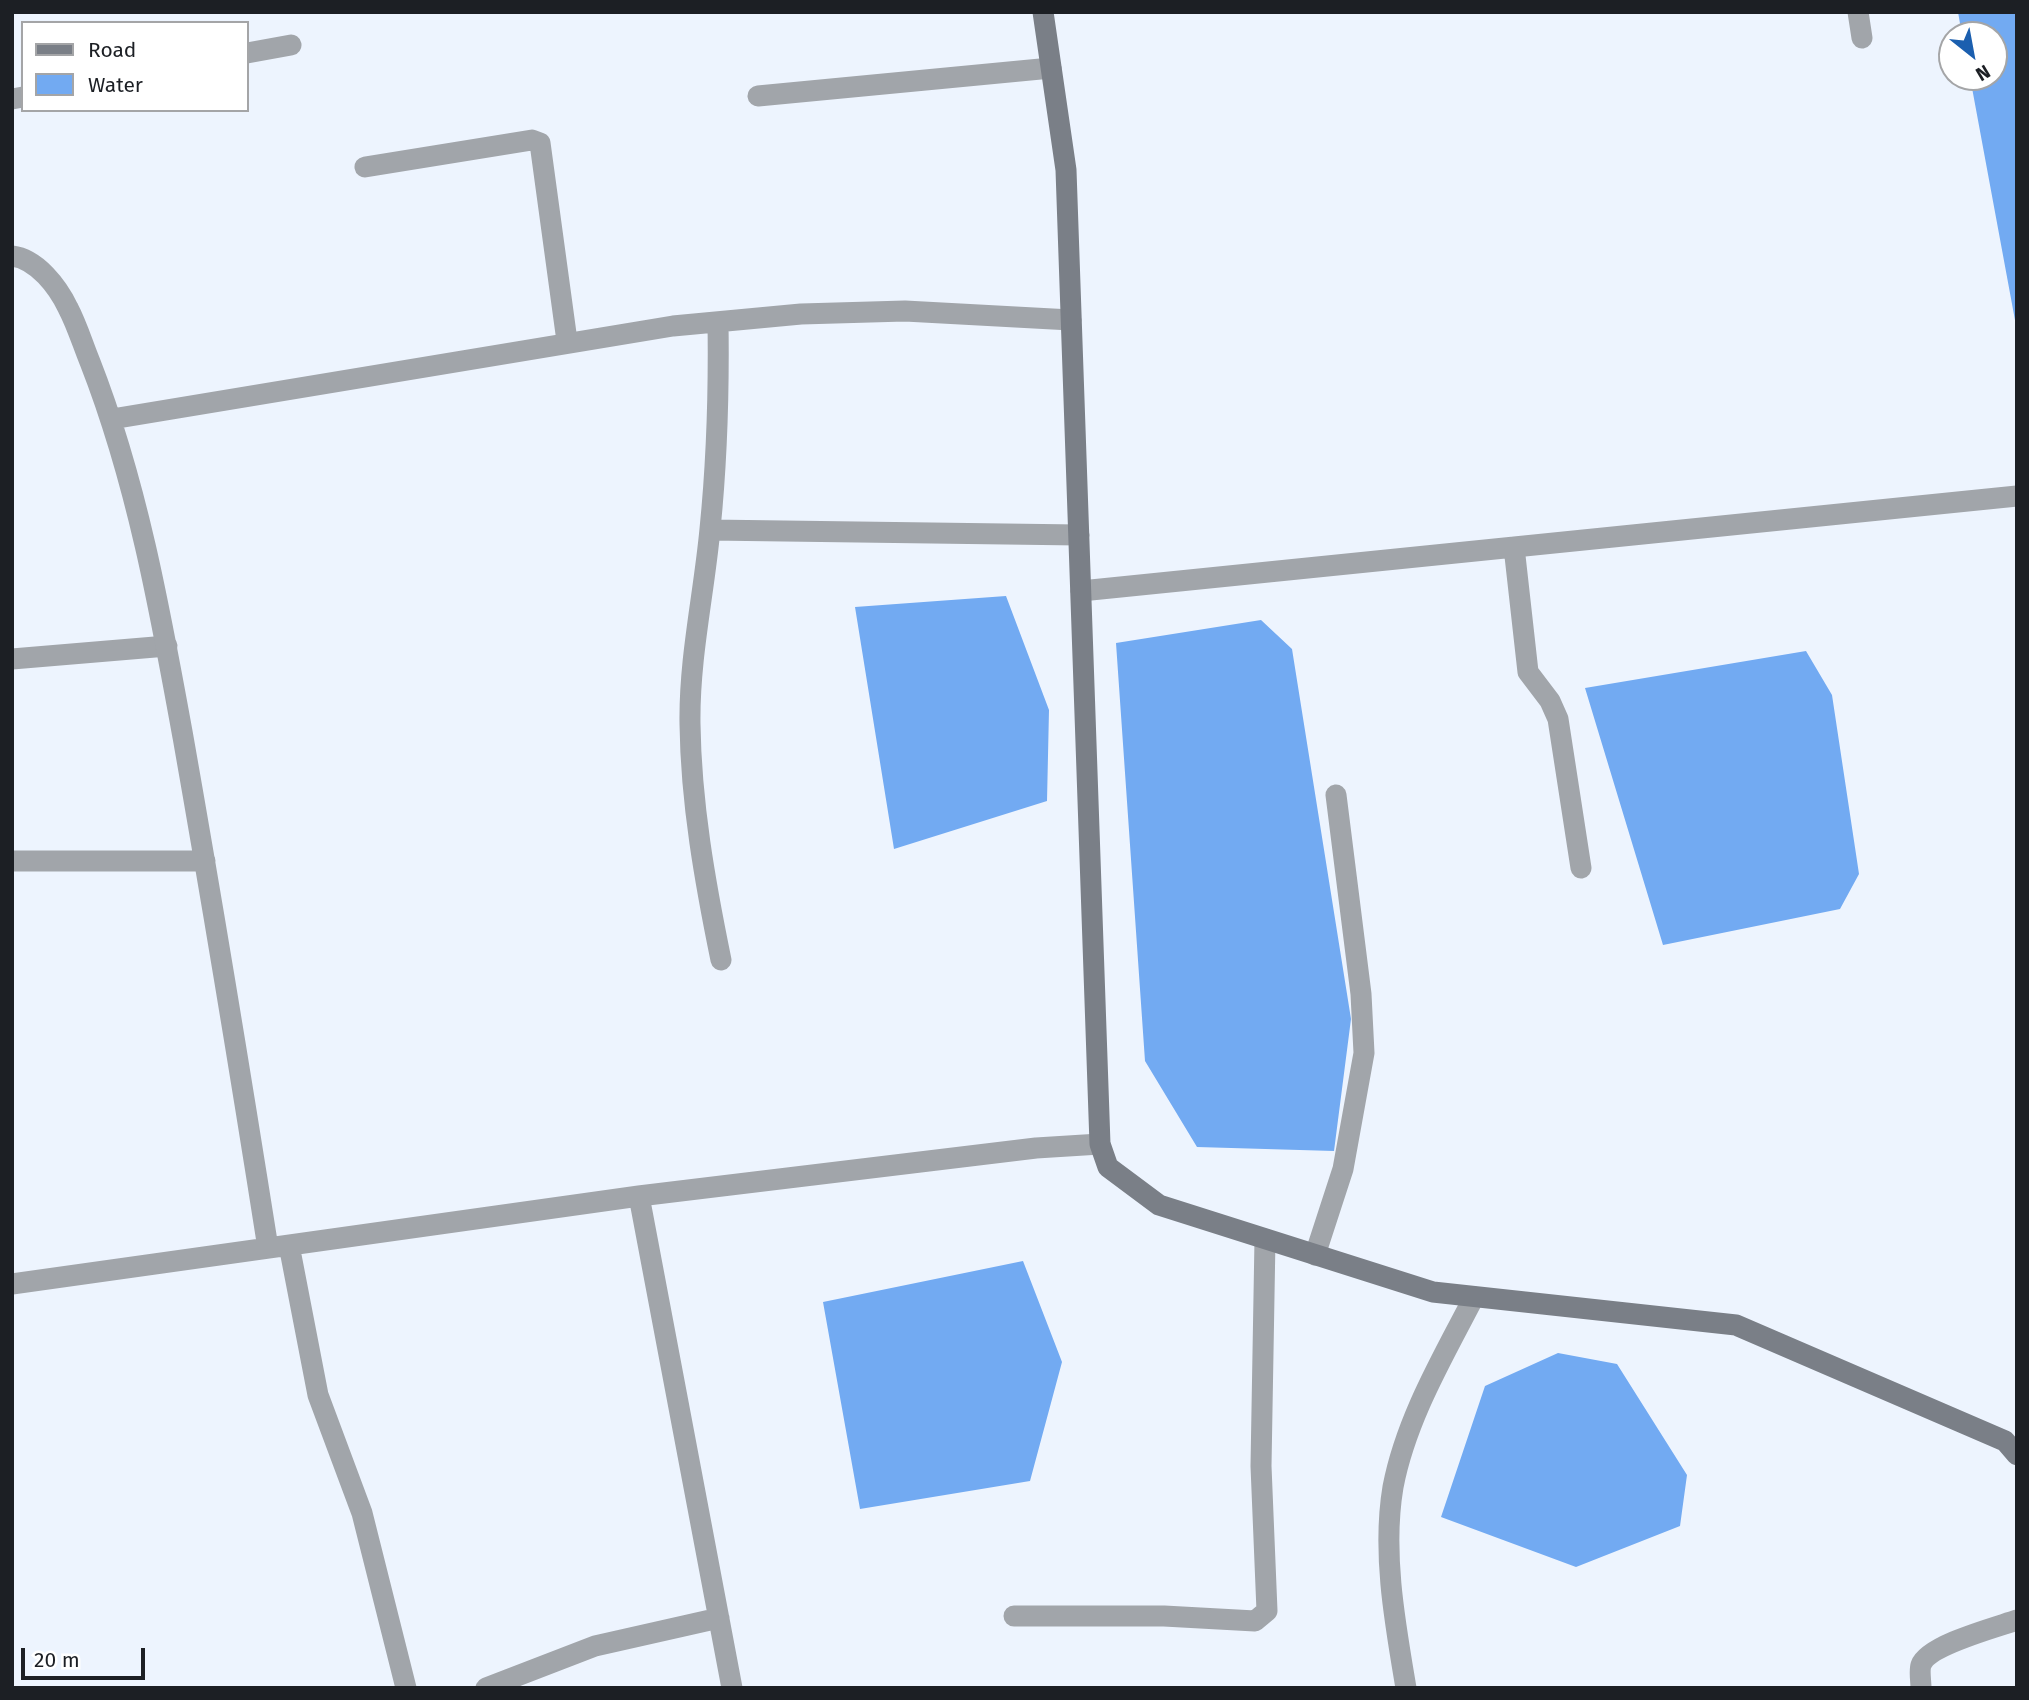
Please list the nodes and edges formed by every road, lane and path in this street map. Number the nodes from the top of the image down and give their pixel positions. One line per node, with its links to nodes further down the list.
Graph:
1 (1043, 12): 6 (street)
2 (1858, 12): 3 (street)
3 (1862, 38)
4 (291, 45): 5 (street)
5 (248, 53)
6 (1051, 68): 7 (street); 10 (street)
7 (758, 96)
8 (365, 167): 12 (street)
9 (12, 256): 13 (street)
10 (1072, 320): 11 (street); 16 (street)
11 (718, 322): 12 (street); 15 (street)
12 (567, 341): 13 (street)
13 (112, 419): 19 (street)
14 (2017, 496): 17 (street)
15 (710, 530): 16 (street); 25 (street)
16 (1079, 536): 18 (street)
17 (1514, 547): 18 (street); 24 (street)
18 (1081, 591): 26 (street)
19 (167, 646): 20 (street); 22 (street)
20 (12, 659)
21 (1336, 795): 30 (street)
22 (205, 860): 23 (street); 29 (street)
23 (12, 861)
24 (1581, 868)
25 (721, 960)
26 (1100, 1144): 27 (street); 28 (street)
27 (639, 1196): 29 (street); 35 (street)
28 (1265, 1239): 30 (street); 34 (street)
29 (278, 1247): 31 (street); 37 (street)
30 (1315, 1255): 32 (street)
31 (12, 1284)
32 (1474, 1297): 33 (street); 40 (street)
33 (2017, 1455)
34 (1014, 1616)
35 (719, 1618): 38 (street); 39 (street)
36 (2017, 1620): 41 (street)
37 (406, 1688)
38 (486, 1688)
39 (732, 1688)
40 (1406, 1688)
41 (1921, 1688)

